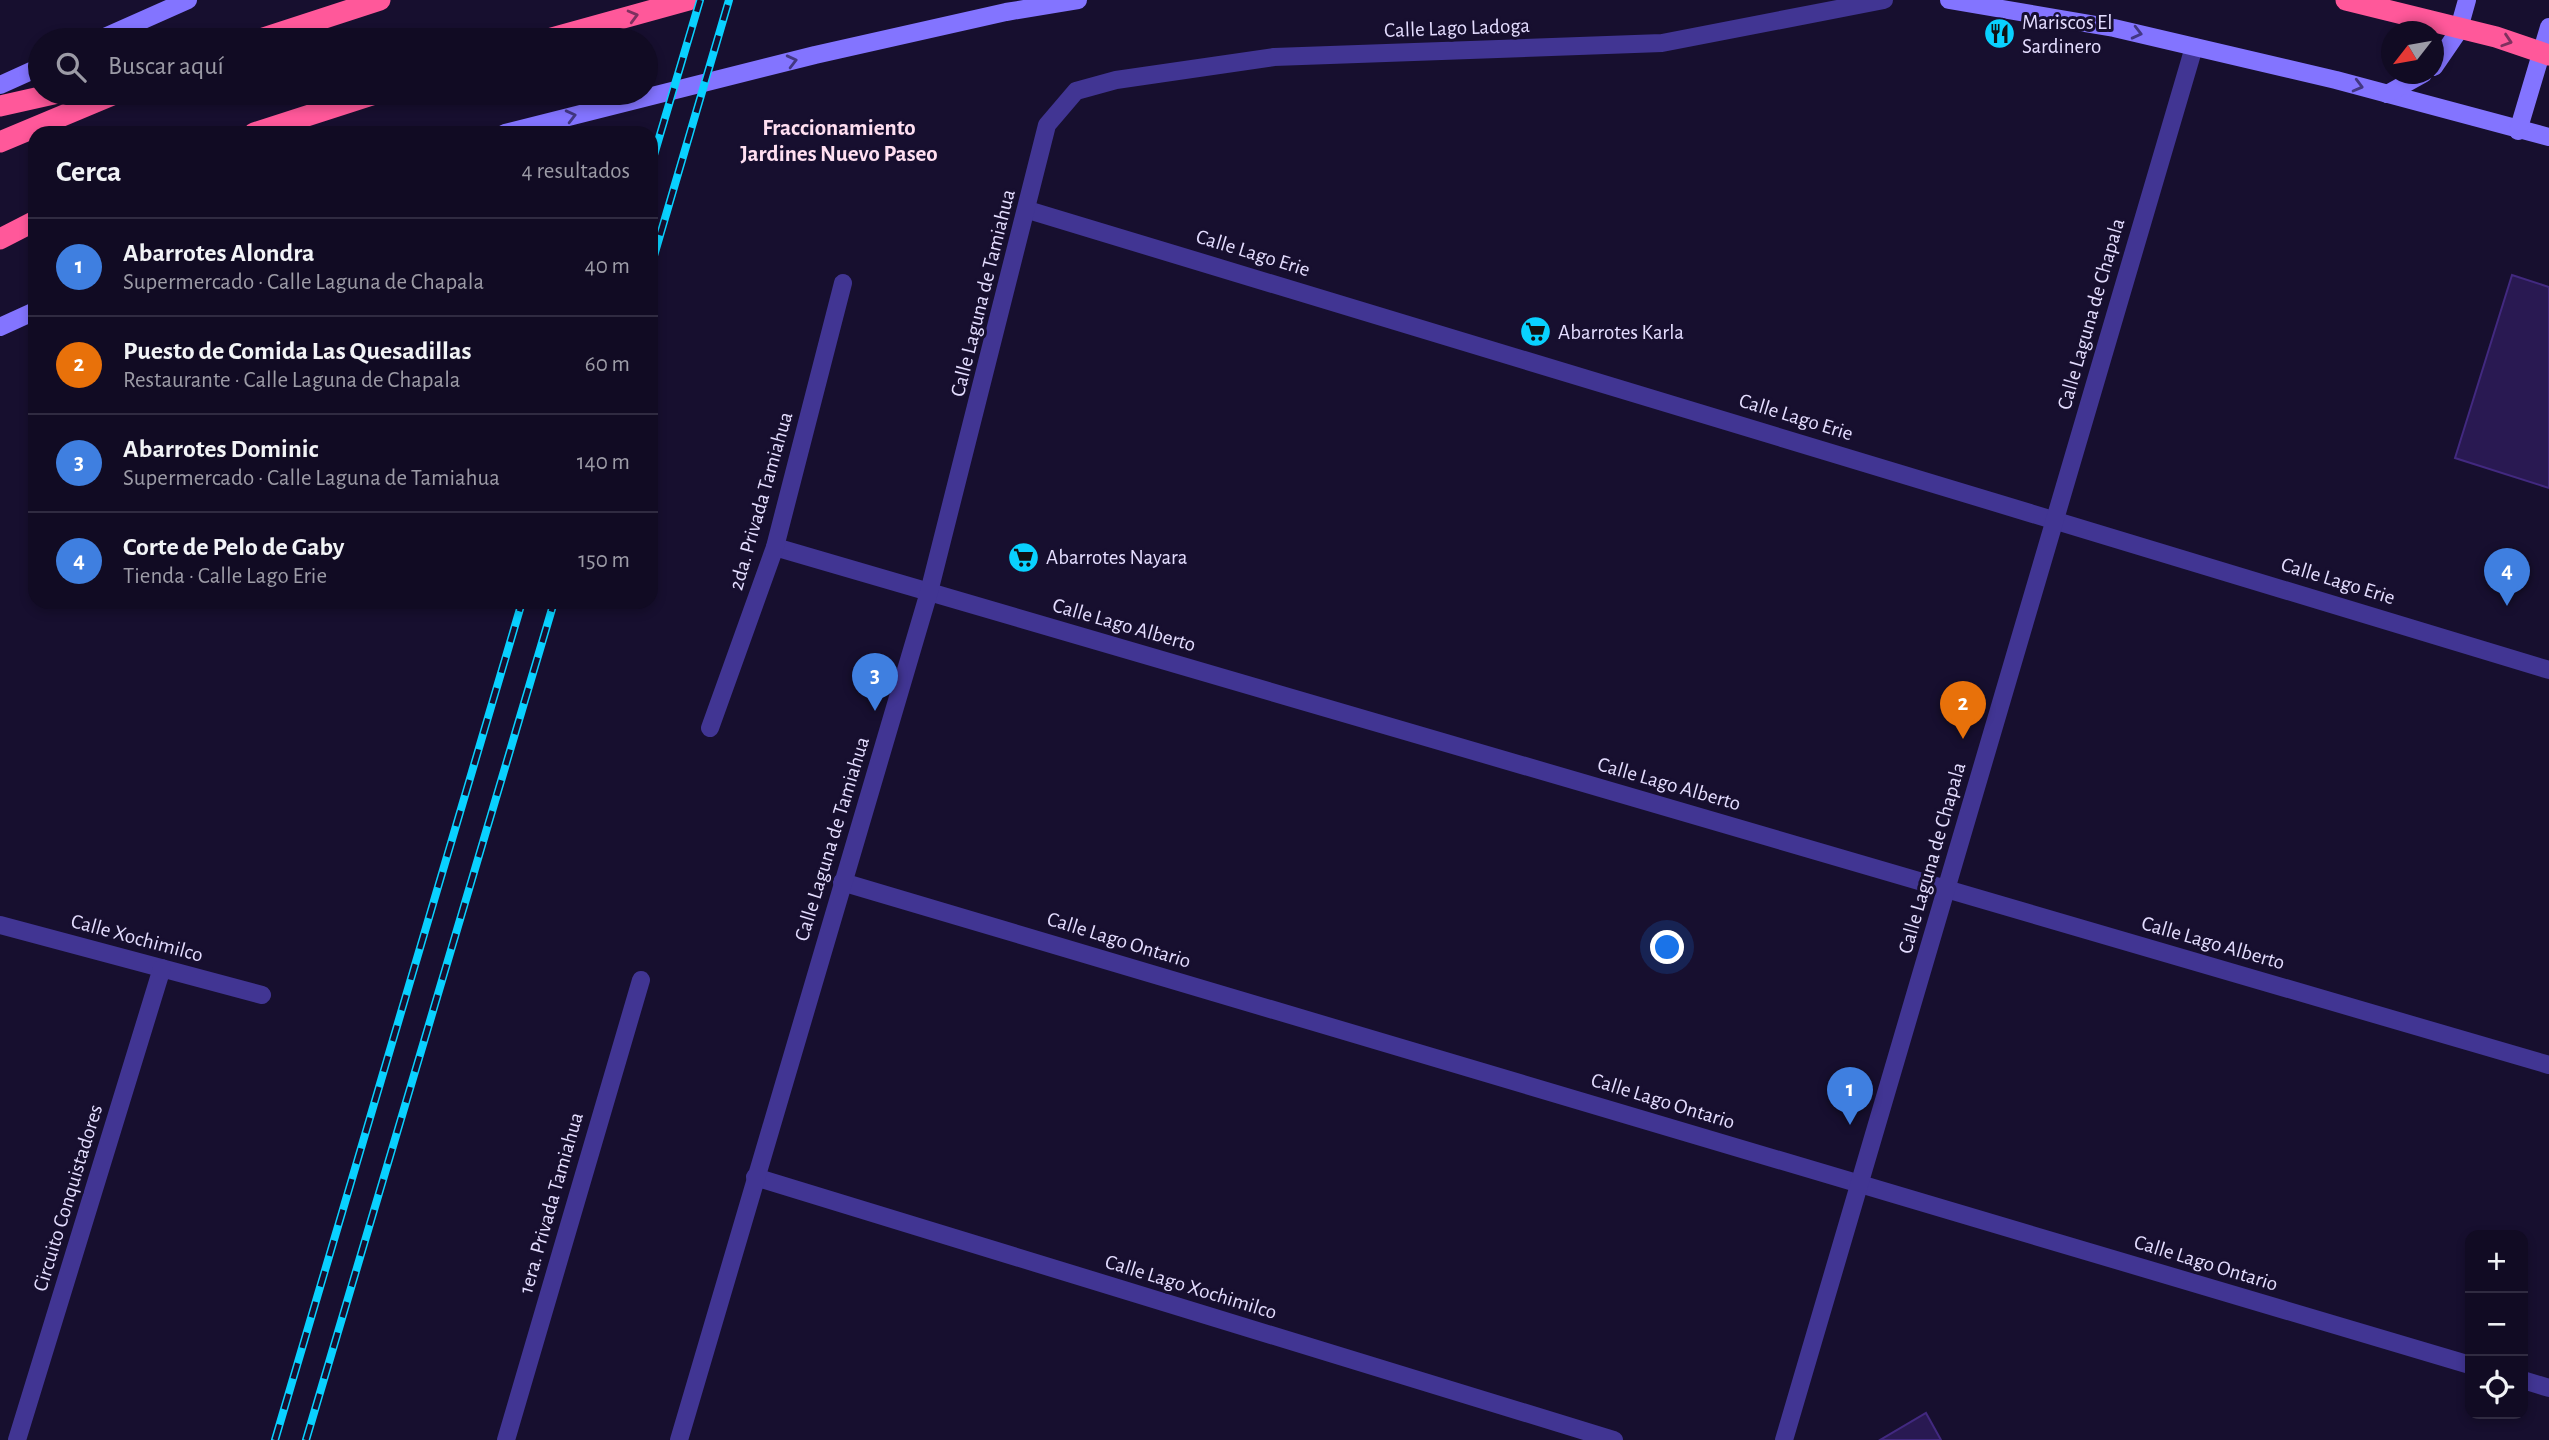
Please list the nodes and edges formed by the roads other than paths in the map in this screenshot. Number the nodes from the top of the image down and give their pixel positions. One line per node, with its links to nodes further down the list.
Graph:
1 (188, 0): 10 (main road)
2 (380, 0): 11 (highway)
3 (690, 0): 12 (highway, one-way to 3)
4 (1078, 0): 20 (main road, one-way to 4)
5 (1884, 0): 26 (street, Calle Lago Ladoga)
6 (1949, 0): 13 (main road, one-way to 13)
7 (2347, 0): 15 (highway, one-way to 15, bridge)
8 (2467, 0): 14 (main road)
9 (2549, 27): 31 (main road)
10 (125, 28)
11 (294, 28)
12 (588, 28)
13 (2194, 47): 19 (main road, one-way to 19); 40 (street, Calle Laguna de Chapala)
14 (2444, 52)
15 (2549, 55)
16 (28, 72): 18 (main road)
17 (2405, 84): 19 (main road)
18 (0, 85)
19 (2387, 94): 31 (main road)
20 (658, 95)
21 (28, 100): 25 (highway)
22 (88, 105): 27 (highway)
23 (341, 105): 28 (highway)
24 (616, 105): 29 (main road, one-way to 24)
25 (0, 106)
26 (1048, 125): 34 (street, Calle Laguna de Tamiahua)
27 (38, 126)
28 (276, 126)
29 (533, 126)
30 (28, 130): 33 (highway)
31 (2518, 131): 32 (main road)
32 (2549, 137)
33 (0, 142)
34 (1028, 210): 40 (street, Calle Lago Erie); 42 (street, Calle Laguna de Tamiahua)
35 (28, 225): 36 (highway)
36 (0, 239)
37 (843, 283): 41 (street, 2da. Privada Tamiahua)
38 (28, 314): 39 (main road)
39 (0, 327)
40 (2055, 518): 43 (street, Calle Lago Erie); 46 (street, Calle Laguna de Chapala)
41 (775, 547): 42 (street, Calle Lago Alberto); 44 (street, 2da. Privada Tamiahua)
42 (929, 592): 45 (street, Calle Laguna de Tamiahua); 46 (street, Calle Lago Alberto)
43 (2549, 670)
44 (710, 728)
45 (842, 882): 52 (street, Calle Laguna de Tamiahua); 53 (street, Calle Lago Ontario)
46 (1946, 888): 51 (street, Calle Lago Alberto); 53 (street, Calle Laguna de Chapala)
47 (0, 925): 48 (street, Calle Xochimilco)
48 (162, 968): 50 (street, Calle Xochimilco); 57 (street, Circuito Conquistadores)
49 (641, 980): 58 (street, 1era. Privada Tamiahua)
50 (262, 995)
51 (2549, 1065)
52 (755, 1177): 59 (street, Calle Laguna de Tamiahua); 60 (street, Calle Lago Xochimilco)
53 (1860, 1184): 54 (street, Calle Lago Ontario); 61 (street, Calle Laguna de Chapala)
54 (2465, 1364)
55 (2528, 1382): 56 (street)
56 (2549, 1388)
57 (17, 1440)
58 (506, 1440)
59 (679, 1440)
60 (1614, 1440)
61 (1784, 1440)

